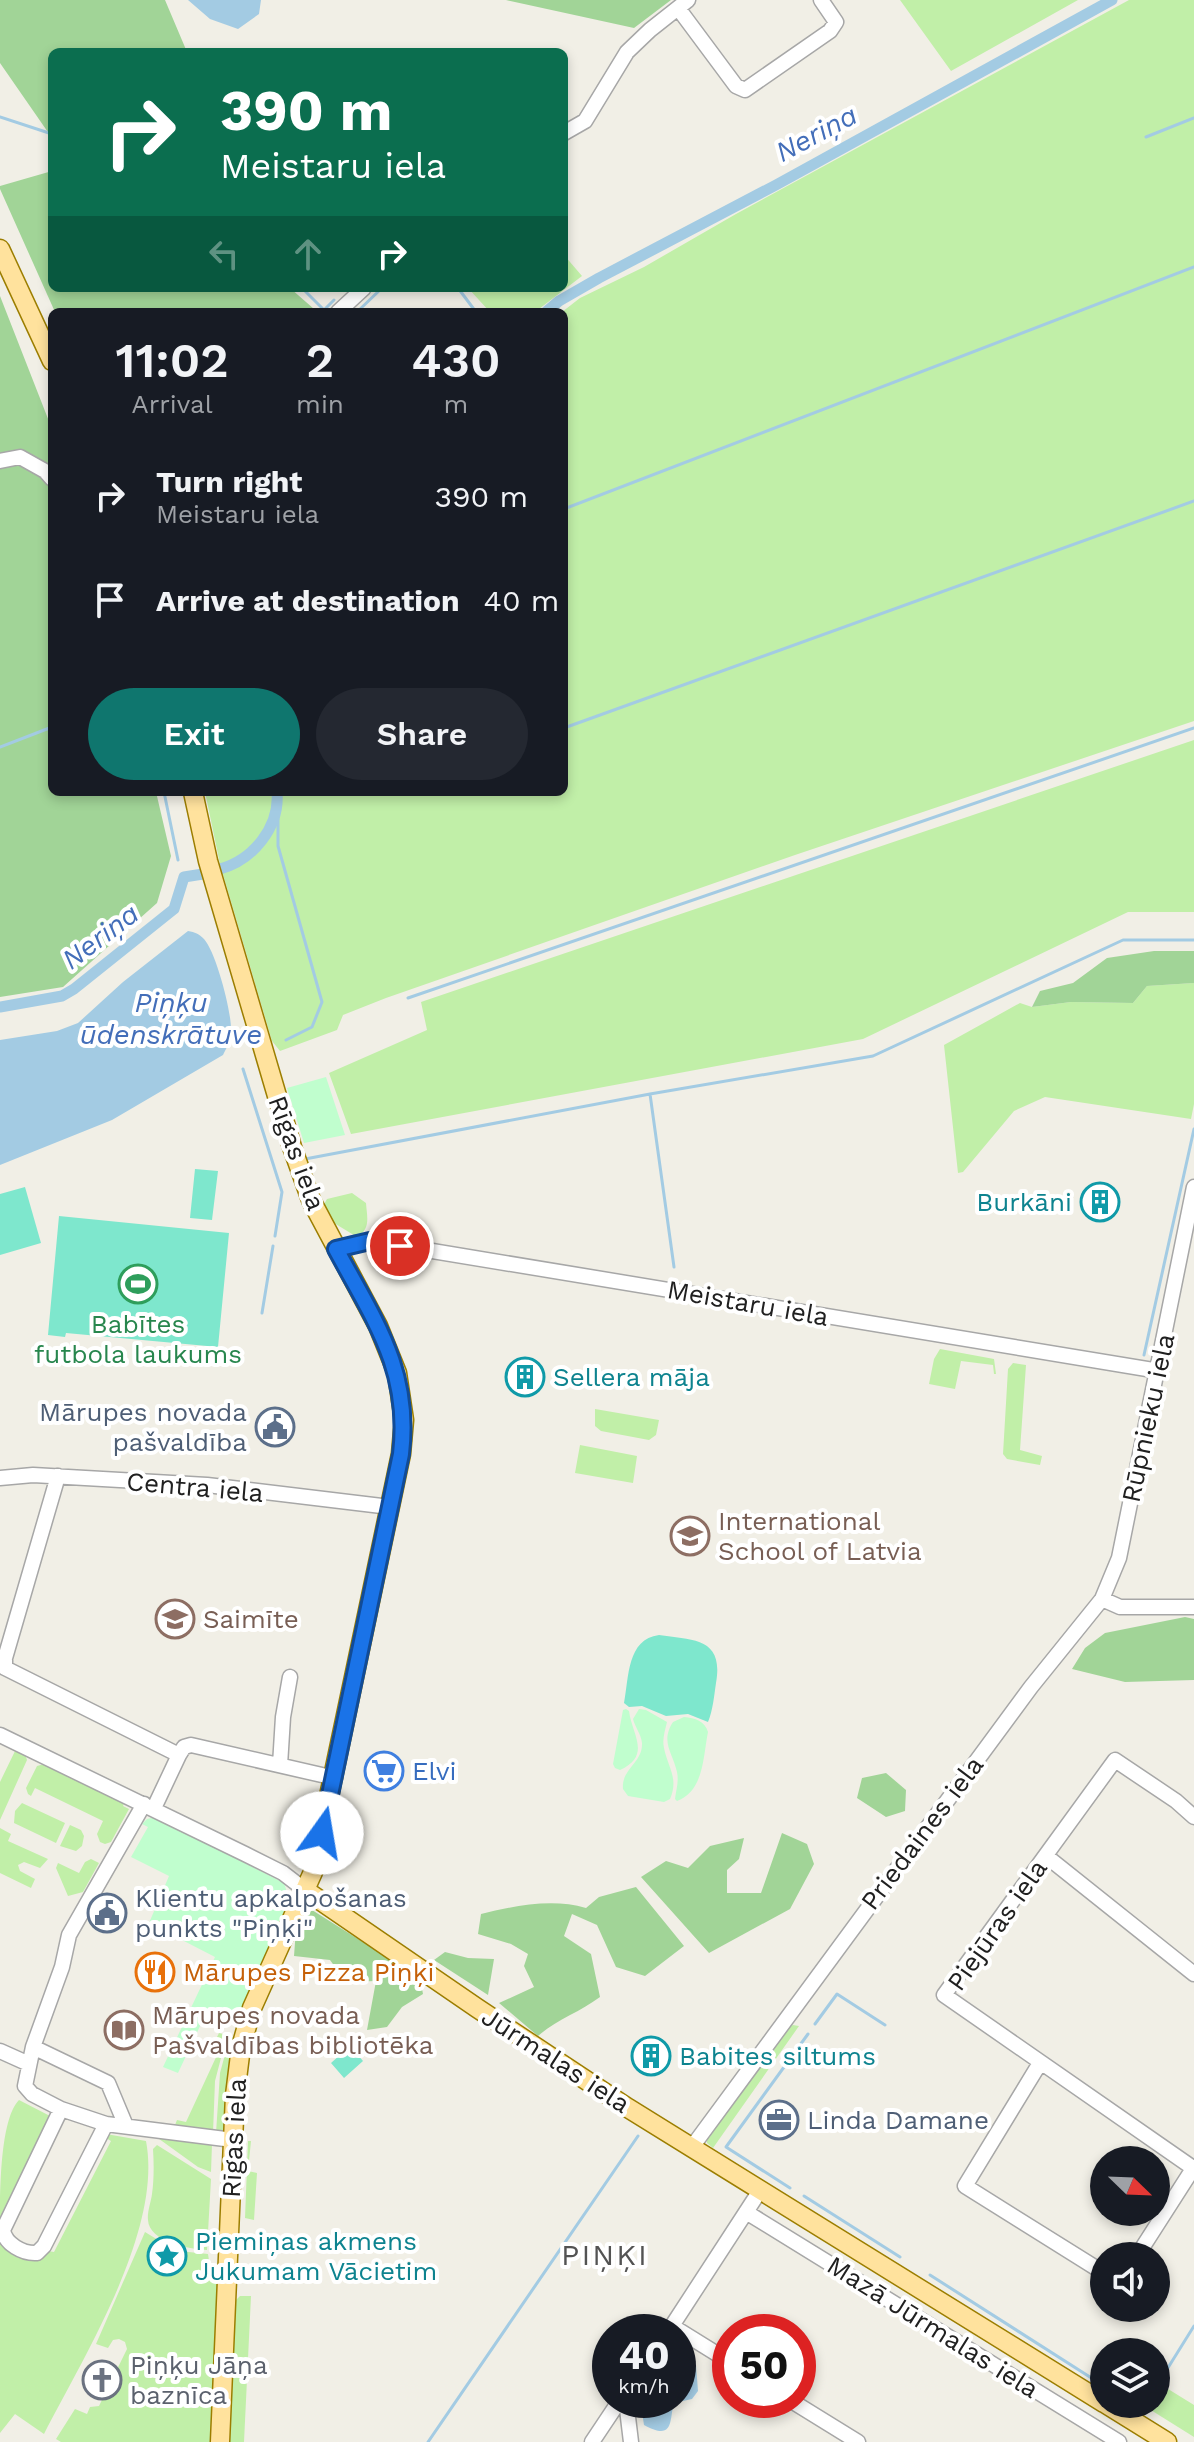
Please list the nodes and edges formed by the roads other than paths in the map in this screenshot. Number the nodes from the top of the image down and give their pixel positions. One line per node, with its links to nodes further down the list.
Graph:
1 (821, 0): 2 (street)
2 (683, 4): 3 (street)
3 (568, 131)
4 (0, 249): 7 (main road)
5 (360, 292): 6 (street)
6 (342, 308)
7 (48, 352)
8 (0, 461): 9 (street)
9 (48, 474)
10 (194, 796): 13 (main road, Rīgas iela)
11 (1194, 1187): 12 (street, Rūpnieku iela)
12 (1188, 1246): 14 (street, Rūpnieku iela)
13 (336, 1249): 14 (street, Meistaru iela); 17 (main road, Rīgas iela)
14 (1159, 1371): 18 (street, Rūpnieku iela)
15 (58, 1476): 16 (street, Centra iela); 17 (street, Centra iela); 22 (street)
16 (0, 1478)
17 (390, 1507): 24 (main road, Rīgas iela)
18 (1102, 1599): 19 (street); 38 (street, Priedaines iela)
19 (1194, 1607)
20 (290, 1677): 23 (street)
21 (0, 1735): 25 (street, Jūrmalas iela)
22 (179, 1755): 23 (street); 25 (street)
23 (280, 1765): 24 (street)
24 (335, 1778): 28 (main road, Rīgas iela)
25 (149, 1806): 28 (street, Jūrmalas iela); 30 (street)
26 (1194, 1817): 27 (street, Piejūras iela)
27 (1046, 1856): 29 (street); 32 (street, Piejūras iela)
28 (305, 1890): 37 (main road, Rīgas iela); 38 (main road, Jūrmalas iela)
29 (1194, 1974)
30 (33, 2047): 33 (street); 36 (street)
31 (0, 2051): 33 (street)
32 (1040, 2063): 39 (street, Piejūras iela); 43 (street)
33 (29, 2064): 34 (street)
34 (61, 2109): 35 (street); 35 (street)
35 (106, 2124): 36 (street)
36 (126, 2126): 37 (street)
37 (233, 2140): 50 (main road, Rīgas iela)
38 (692, 2147): 40 (main road, Jūrmalas iela)
39 (1194, 2167): 42 (street)
40 (761, 2189): 41 (street); 45 (main road, Jūrmalas iela)
41 (746, 2212): 44 (street); 54 (street, Mazā Jūrmalas iela)
42 (1146, 2242)
43 (1090, 2264)
44 (680, 2314)
45 (1090, 2394)
46 (816, 2416): 53 (street)
47 (609, 2418): 51 (street)
48 (628, 2418): 52 (street)
49 (1129, 2418): 55 (main road, Jūrmalas iela)
50 (220, 2442)
51 (592, 2442)
52 (631, 2442)
53 (858, 2442)
54 (1119, 2442)
55 (1167, 2442)

